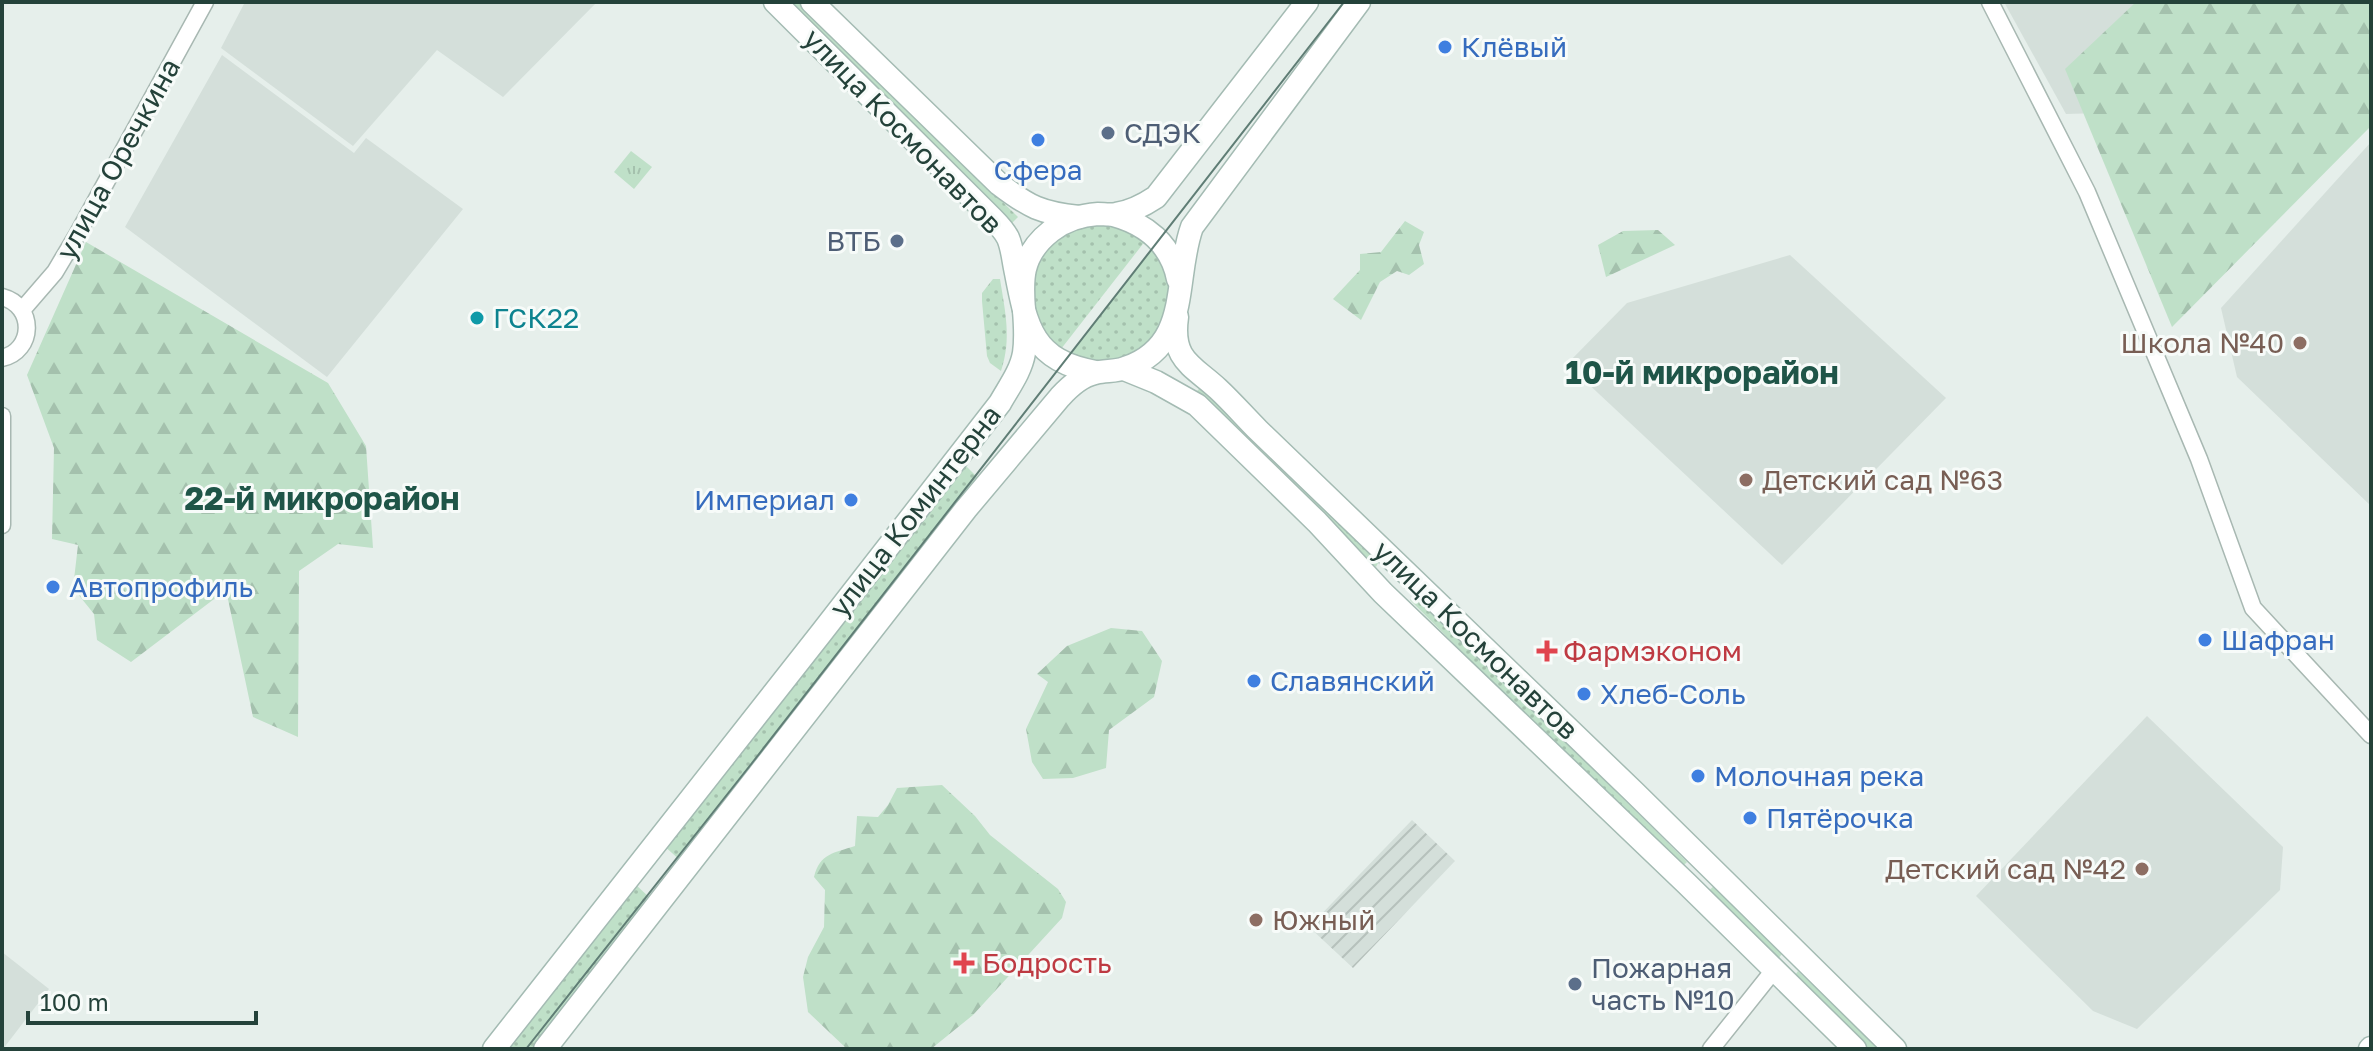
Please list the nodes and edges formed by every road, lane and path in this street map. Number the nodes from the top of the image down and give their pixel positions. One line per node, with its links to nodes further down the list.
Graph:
1 (205, 2): 12 (street, улица Оречкина)
2 (775, 2): 10 (street, улица Космонавтов)
3 (812, 2): 8 (street, улица Космонавтов)
4 (1307, 2): 7 (street, улица Коминтерна)
5 (1359, 2): 11 (street, улица Коминтерна)
6 (1990, 2): 20 (street)
7 (1113, 215): 8 (street, улица Коминтерна); 11 (street, улица Космонавтов)
8 (1080, 217): 10 (street, улица Коминтерна)
9 (2, 297): 12 (street)
10 (1022, 301): 15 (street, улица Космонавтов); 22 (street, улица Коминтерна)
11 (1179, 303): 14 (street, улица Коминтерна); 18 (street, улица Космонавтов)
12 (23, 309): 13 (street)
13 (2, 358)
14 (1124, 369): 15 (street, улица Коминтерна); 19 (street, улица Космонавтов)
15 (1096, 372): 23 (street, улица Коминтерна)
16 (2, 416): 17 (street)
17 (2, 525)
18 (1405, 571): 19 (street); 26 (street, улица Космонавтов)
19 (1383, 593): 21 (street, улица Космонавтов)
20 (2371, 735)
21 (1774, 970): 24 (street); 25 (street, улица Космонавтов)
22 (494, 1049)
23 (545, 1049)
24 (1711, 1049)
25 (1855, 1049)
26 (1895, 1049)

